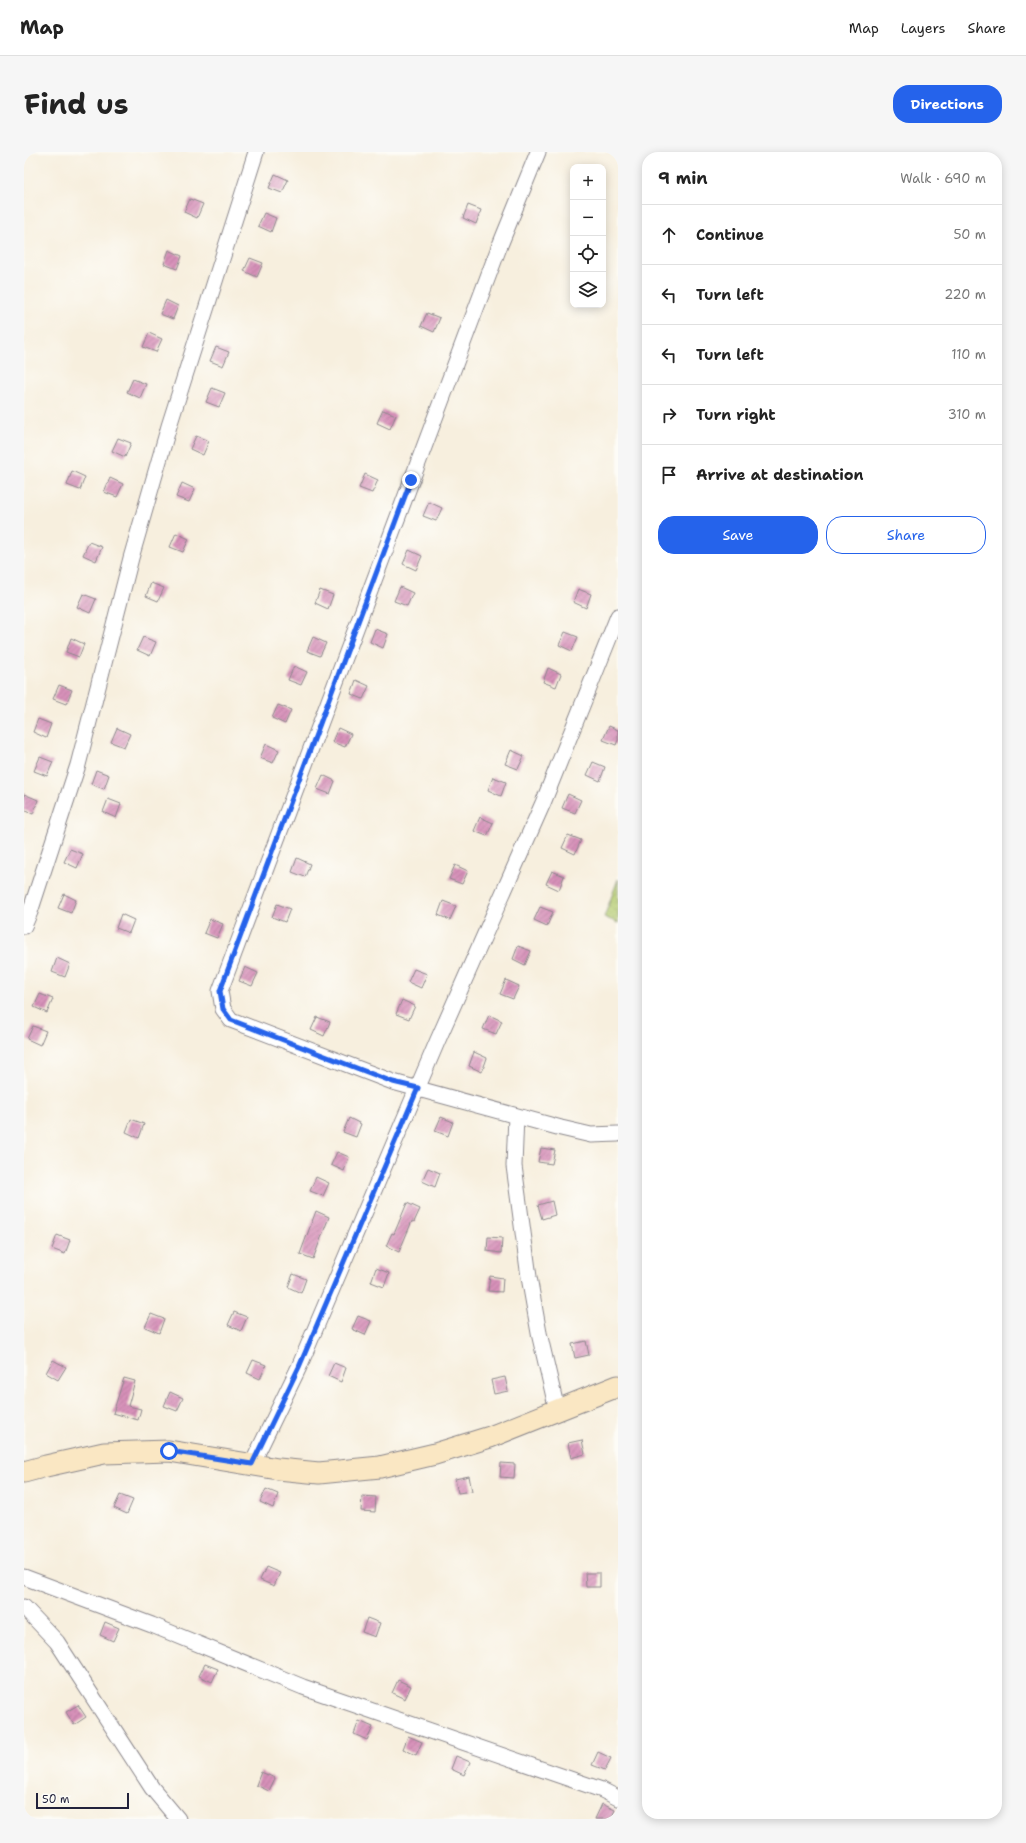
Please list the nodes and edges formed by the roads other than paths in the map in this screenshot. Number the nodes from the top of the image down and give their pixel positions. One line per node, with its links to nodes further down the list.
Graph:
1 (256, 152): 4 (street)
2 (538, 152): 5 (street)
3 (618, 616): 5 (street)
4 (24, 926)
5 (418, 1088): 6 (street); 10 (street)
6 (516, 1116): 7 (street); 9 (street)
7 (618, 1134)
8 (618, 1386): 9 (street)
9 (557, 1410): 10 (street)
10 (252, 1464): 11 (street)
11 (24, 1472)
12 (24, 1577): 14 (street)
13 (24, 1607): 15 (street)
14 (618, 1798)
15 (178, 1819)

